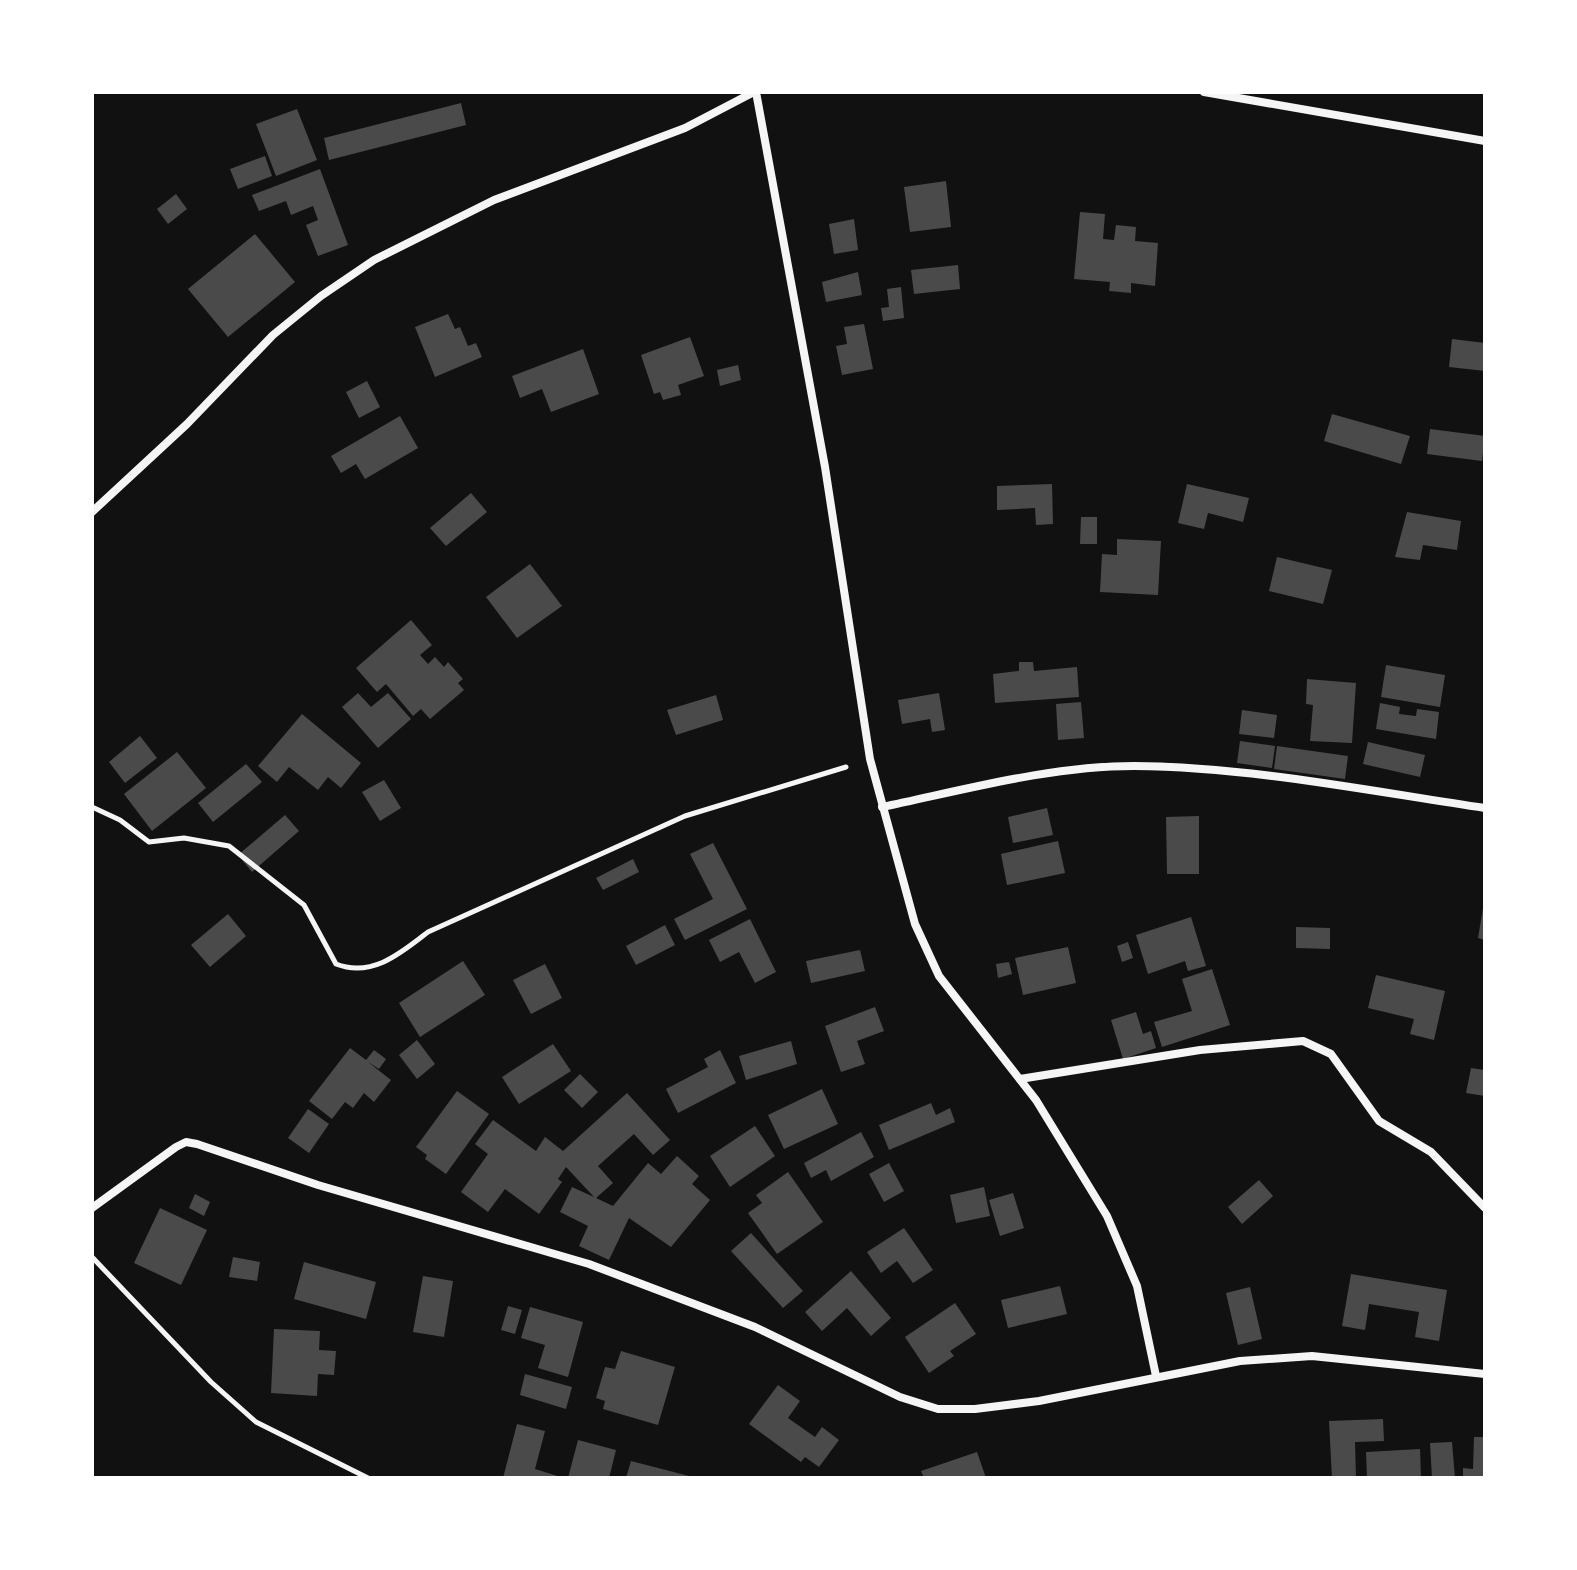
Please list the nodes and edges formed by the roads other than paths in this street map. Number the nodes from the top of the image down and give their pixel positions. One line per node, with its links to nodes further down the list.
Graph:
1 (755, 92): 4 (street); 5 (street)
2 (1204, 92): 3 (street)
3 (1485, 141)
4 (92, 512)
5 (882, 807): 6 (street); 7 (street)
6 (1485, 808)
7 (1020, 1079): 9 (street); 11 (street)
8 (92, 1208): 11 (street)
9 (1485, 1208)
10 (1485, 1374): 11 (street)
11 (1156, 1376)

